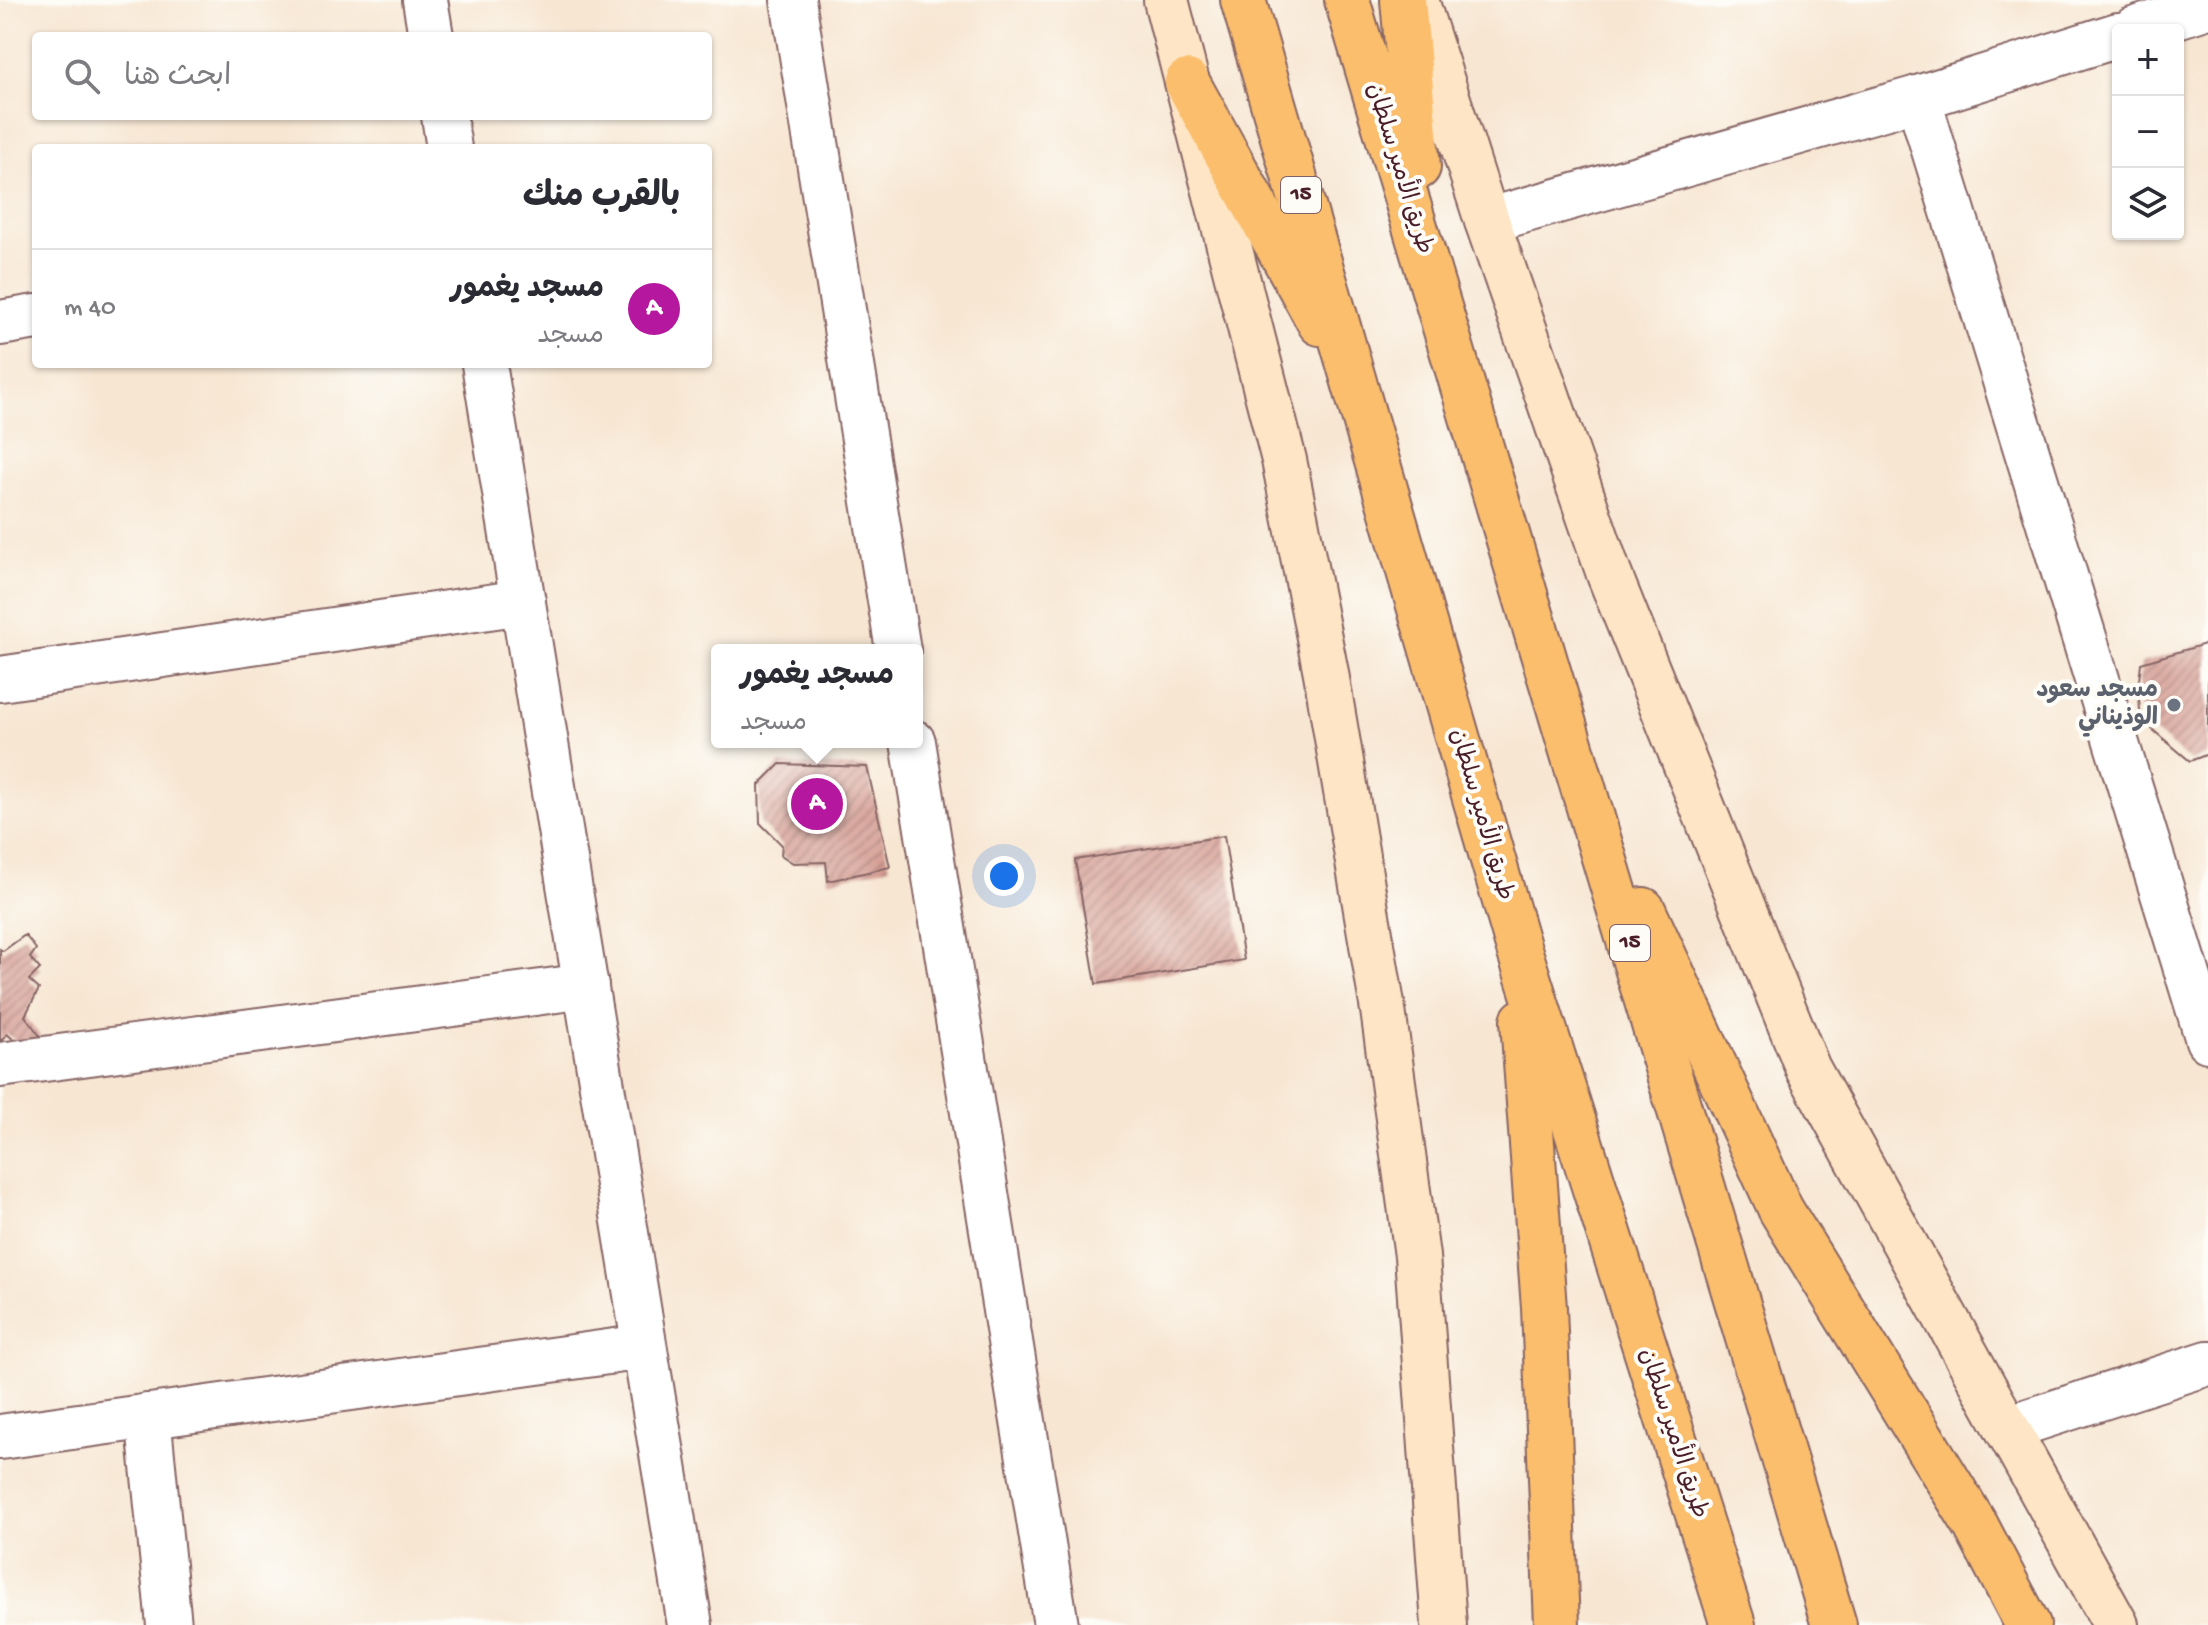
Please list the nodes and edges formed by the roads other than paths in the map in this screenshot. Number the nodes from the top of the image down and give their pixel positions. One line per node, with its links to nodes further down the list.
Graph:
1 (425, 0): 10 (street)
2 (793, 0): 23 (street)
3 (1166, 0): 12 (street)
4 (1243, 0): 21 (highway, طريق الأمير سلطان / 15)
5 (1347, 0): 17 (highway, طريق الأمير سلطان / 15)
6 (1403, 0): 17 (highway)
7 (1416, 0): 16 (street)
8 (2208, 6): 9 (street)
9 (2152, 24)
10 (430, 32)
11 (2112, 37): 13 (street)
12 (1187, 82): 21 (highway); 40 (street)
13 (1918, 98): 16 (street); 29 (street)
14 (445, 120): 15 (street)
15 (448, 144)
16 (1487, 221): 34 (street)
17 (1426, 261): 26 (highway, طريق الأمير سلطان / 15)
18 (32, 318): 19 (street)
19 (0, 323)
20 (485, 368): 22 (street)
21 (1357, 391): 27 (highway, طريق الأمير سلطان / 15)
22 (523, 602): 24 (street); 28 (street)
23 (897, 644)
24 (0, 679)
25 (914, 748): 39 (street)
26 (1576, 761): 36 (highway); 43 (highway, طريق الأمير سلطان / 15)
27 (1518, 946): 41 (highway); 42 (highway, طريق الأمير سلطان / 15)
28 (586, 986): 30 (street); 31 (street)
29 (2208, 1040)
30 (0, 1065)
31 (644, 1347): 33 (street); 38 (street)
32 (2208, 1363): 34 (street)
33 (148, 1416): 35 (street); 37 (street)
34 (2007, 1428): 44 (street)
35 (0, 1437)
36 (2025, 1620)
37 (169, 1625)
38 (690, 1625)
39 (1056, 1625)
40 (1444, 1625)
41 (1557, 1625)
42 (1733, 1625)
43 (1834, 1625)
44 (2116, 1625)

